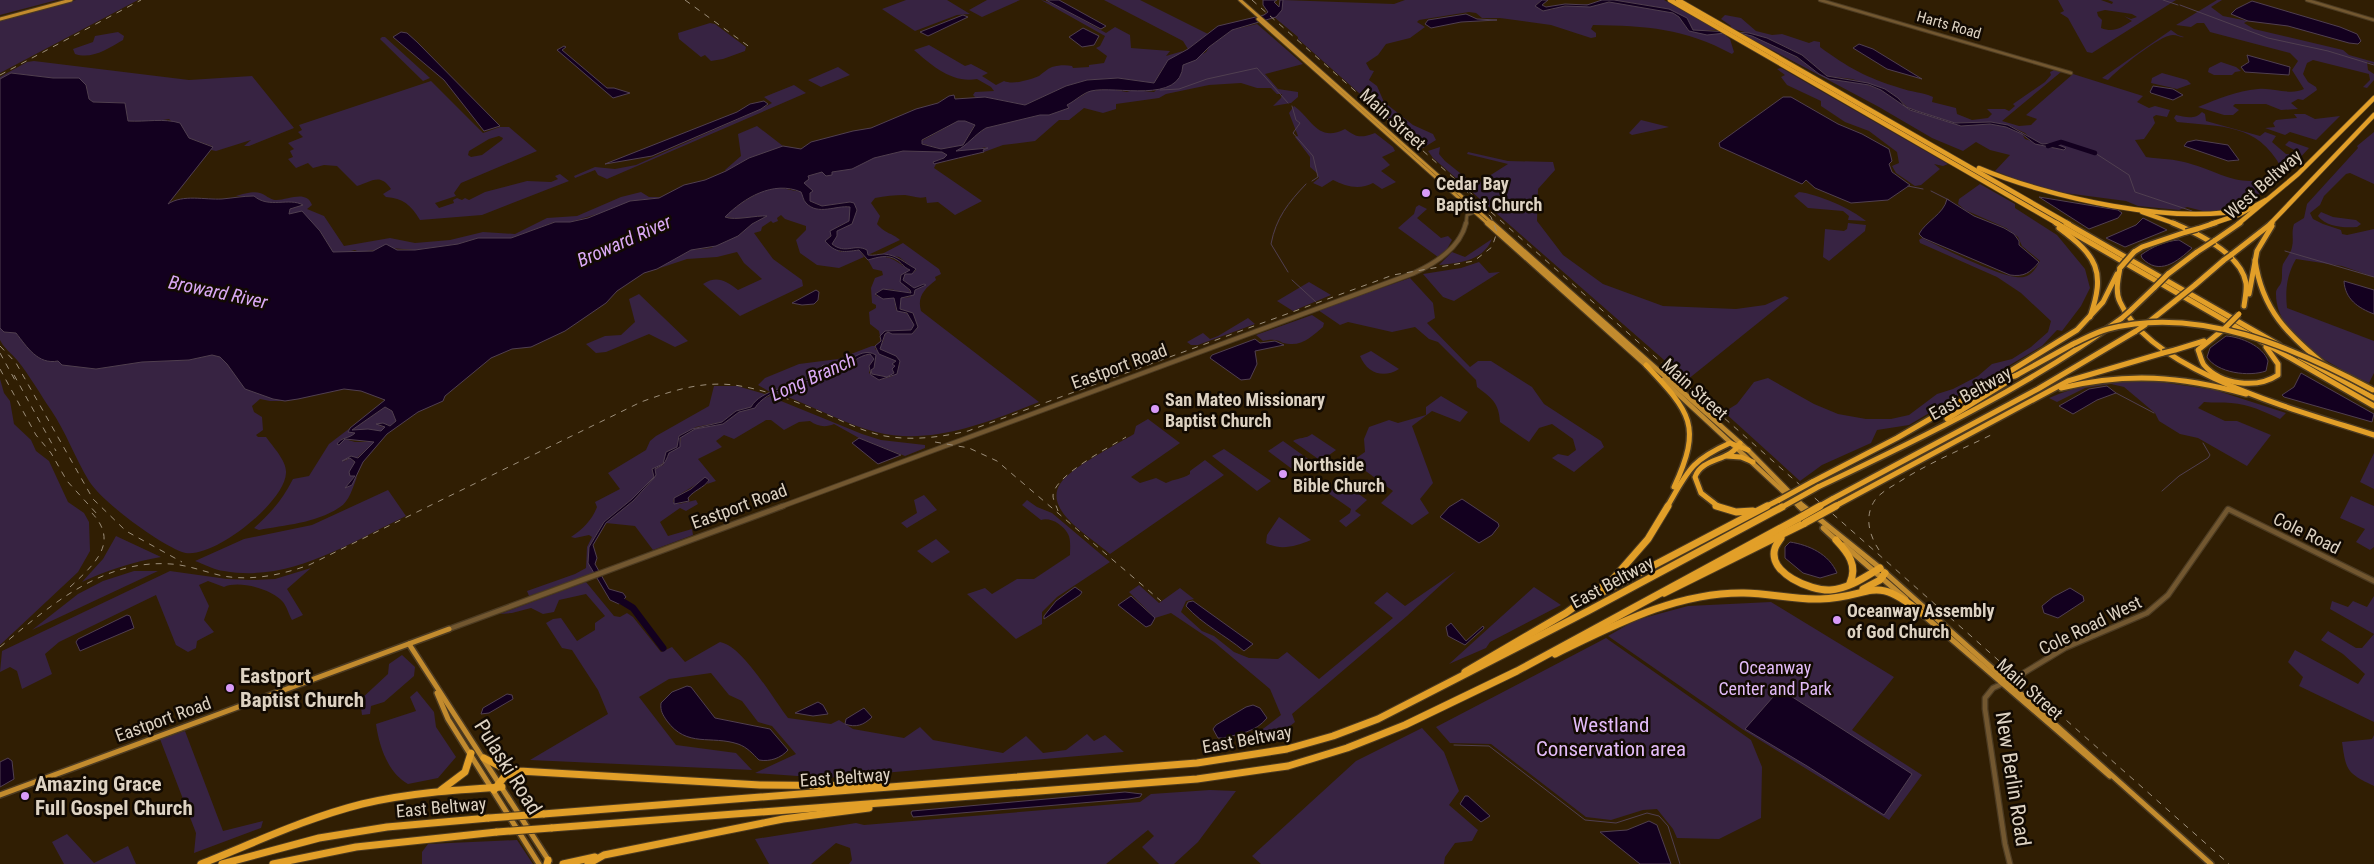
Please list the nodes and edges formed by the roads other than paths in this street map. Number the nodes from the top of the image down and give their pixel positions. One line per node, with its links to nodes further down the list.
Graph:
1 (61, 0): 10 (main road)
2 (71, 0): 10 (main road)
3 (1236, 0): 9 (main road, Main Street)
4 (1240, 0): 9 (main road, Main Street)
5 (1670, 0): 17 (highway)
6 (1678, 0): 16 (highway)
7 (1820, 0): 12 (street, Harts Road)
8 (2307, 0): 11 (street)
9 (1256, 16): 13 (main road, Main Street)
10 (0, 17)
11 (2374, 20)
12 (2071, 73)
13 (1332, 83): 19 (main road, Main Street); 22 (main road, Main Street)
14 (2374, 98): 18 (highway, West Beltway)
15 (2374, 115): 24 (highway, West Beltway)
16 (1944, 152): 20 (highway); 38 (highway)
17 (1976, 177): 30 (highway); 31 (highway)
18 (2292, 181): 21 (highway); 27 (highway, West Beltway, bridge)
19 (1461, 200): 22 (main road, Main Street); 23 (street)
20 (2122, 206): 21 (highway); 29 (highway)
21 (2250, 208): 26 (highway, bridge)
22 (1478, 212): 23 (street); 33 (main road, Main Street); 34 (main road, Main Street)
23 (1467, 216): 55 (street, Eastport Road)
24 (2278, 218): 25 (highway); 28 (highway, West Beltway, bridge)
25 (2255, 260): 29 (highway); 38 (highway)
26 (2120, 268): 30 (highway); 41 (highway)
27 (2161, 280): 44 (highway, East Beltway, bridge)
28 (2186, 293): 59 (highway, East Beltway, bridge)
29 (2244, 306): 32 (highway, bridge)
30 (2090, 318): 37 (highway)
31 (2248, 334): 32 (highway); 40 (highway)
32 (2208, 340): 39 (highway, bridge)
33 (1623, 345): 34 (main road); 35 (main road, Main Street)
34 (1633, 348): 45 (main road, Main Street)
35 (1646, 365): 43 (main road, Main Street); 49 (highway)
36 (2017, 375): 37 (highway); 38 (highway, bridge); 44 (highway)
37 (1987, 386): 51 (highway, bridge)
38 (2374, 394)
39 (2041, 395): 41 (highway); 52 (highway, bridge)
40 (2374, 406)
41 (2298, 409): 42 (highway)
42 (2374, 435)
43 (1733, 443): 45 (highway); 49 (highway)
44 (1905, 445): 66 (highway, East Beltway, bridge)
45 (1739, 446): 46 (highway); 47 (highway); 48 (main road, Main Street)
46 (1748, 450): 54 (main road, Main Street)
47 (1724, 456): 48 (highway); 51 (highway)
48 (1753, 462): 53 (main road, Main Street)
49 (1667, 504): 60 (highway)
50 (2228, 509): 56 (street, Cole Road); 64 (street, Cole Road West)
51 (1760, 510): 60 (highway)
52 (1784, 534): 57 (highway); 59 (highway)
53 (1836, 540): 54 (main road, Main Street); 57 (highway)
54 (1881, 572): 57 (highway); 58 (highway); 61 (main road, Main Street); 64 (main road, Main Street)
55 (601, 573): 62 (street, Eastport Road)
56 (2374, 581)
57 (1850, 584)
58 (1845, 596): 61 (highway); 67 (highway)
59 (1636, 607): 67 (highway, East Beltway)
60 (1566, 613): 66 (highway)
61 (1921, 613): 64 (main road, Main Street)
62 (449, 629): 63 (main road, Eastport Road)
63 (409, 644): 65 (main road, Pulaski Road); 74 (main road, Eastport Road)
64 (2004, 683): 84 (street, New Berlin Road); 85 (main road, Main Street)
65 (436, 689): 68 (main road, Pulaski Road); 69 (main road, Pulaski Road)
66 (1434, 692): 71 (highway, East Beltway)
67 (1466, 698): 75 (highway, East Beltway)
68 (471, 753): 72 (main road, Pulaski Road); 73 (highway)
69 (484, 758): 70 (highway); 72 (main road, Pulaski Road)
70 (519, 771): 71 (highway); 72 (highway)
71 (920, 786): 79 (highway, East Beltway, bridge)
72 (496, 787): 73 (highway); 77 (main road, Pulaski Road); 81 (main road, Pulaski Road)
73 (434, 792): 78 (highway)
74 (0, 795)
75 (963, 798): 76 (highway); 80 (highway, East Beltway, bridge)
76 (604, 855): 82 (highway); 83 (highway)
77 (548, 863)
78 (201, 864)
79 (222, 864)
80 (273, 864)
81 (539, 864)
82 (563, 864)
83 (588, 864)
84 (2010, 864)
85 (2211, 864)

